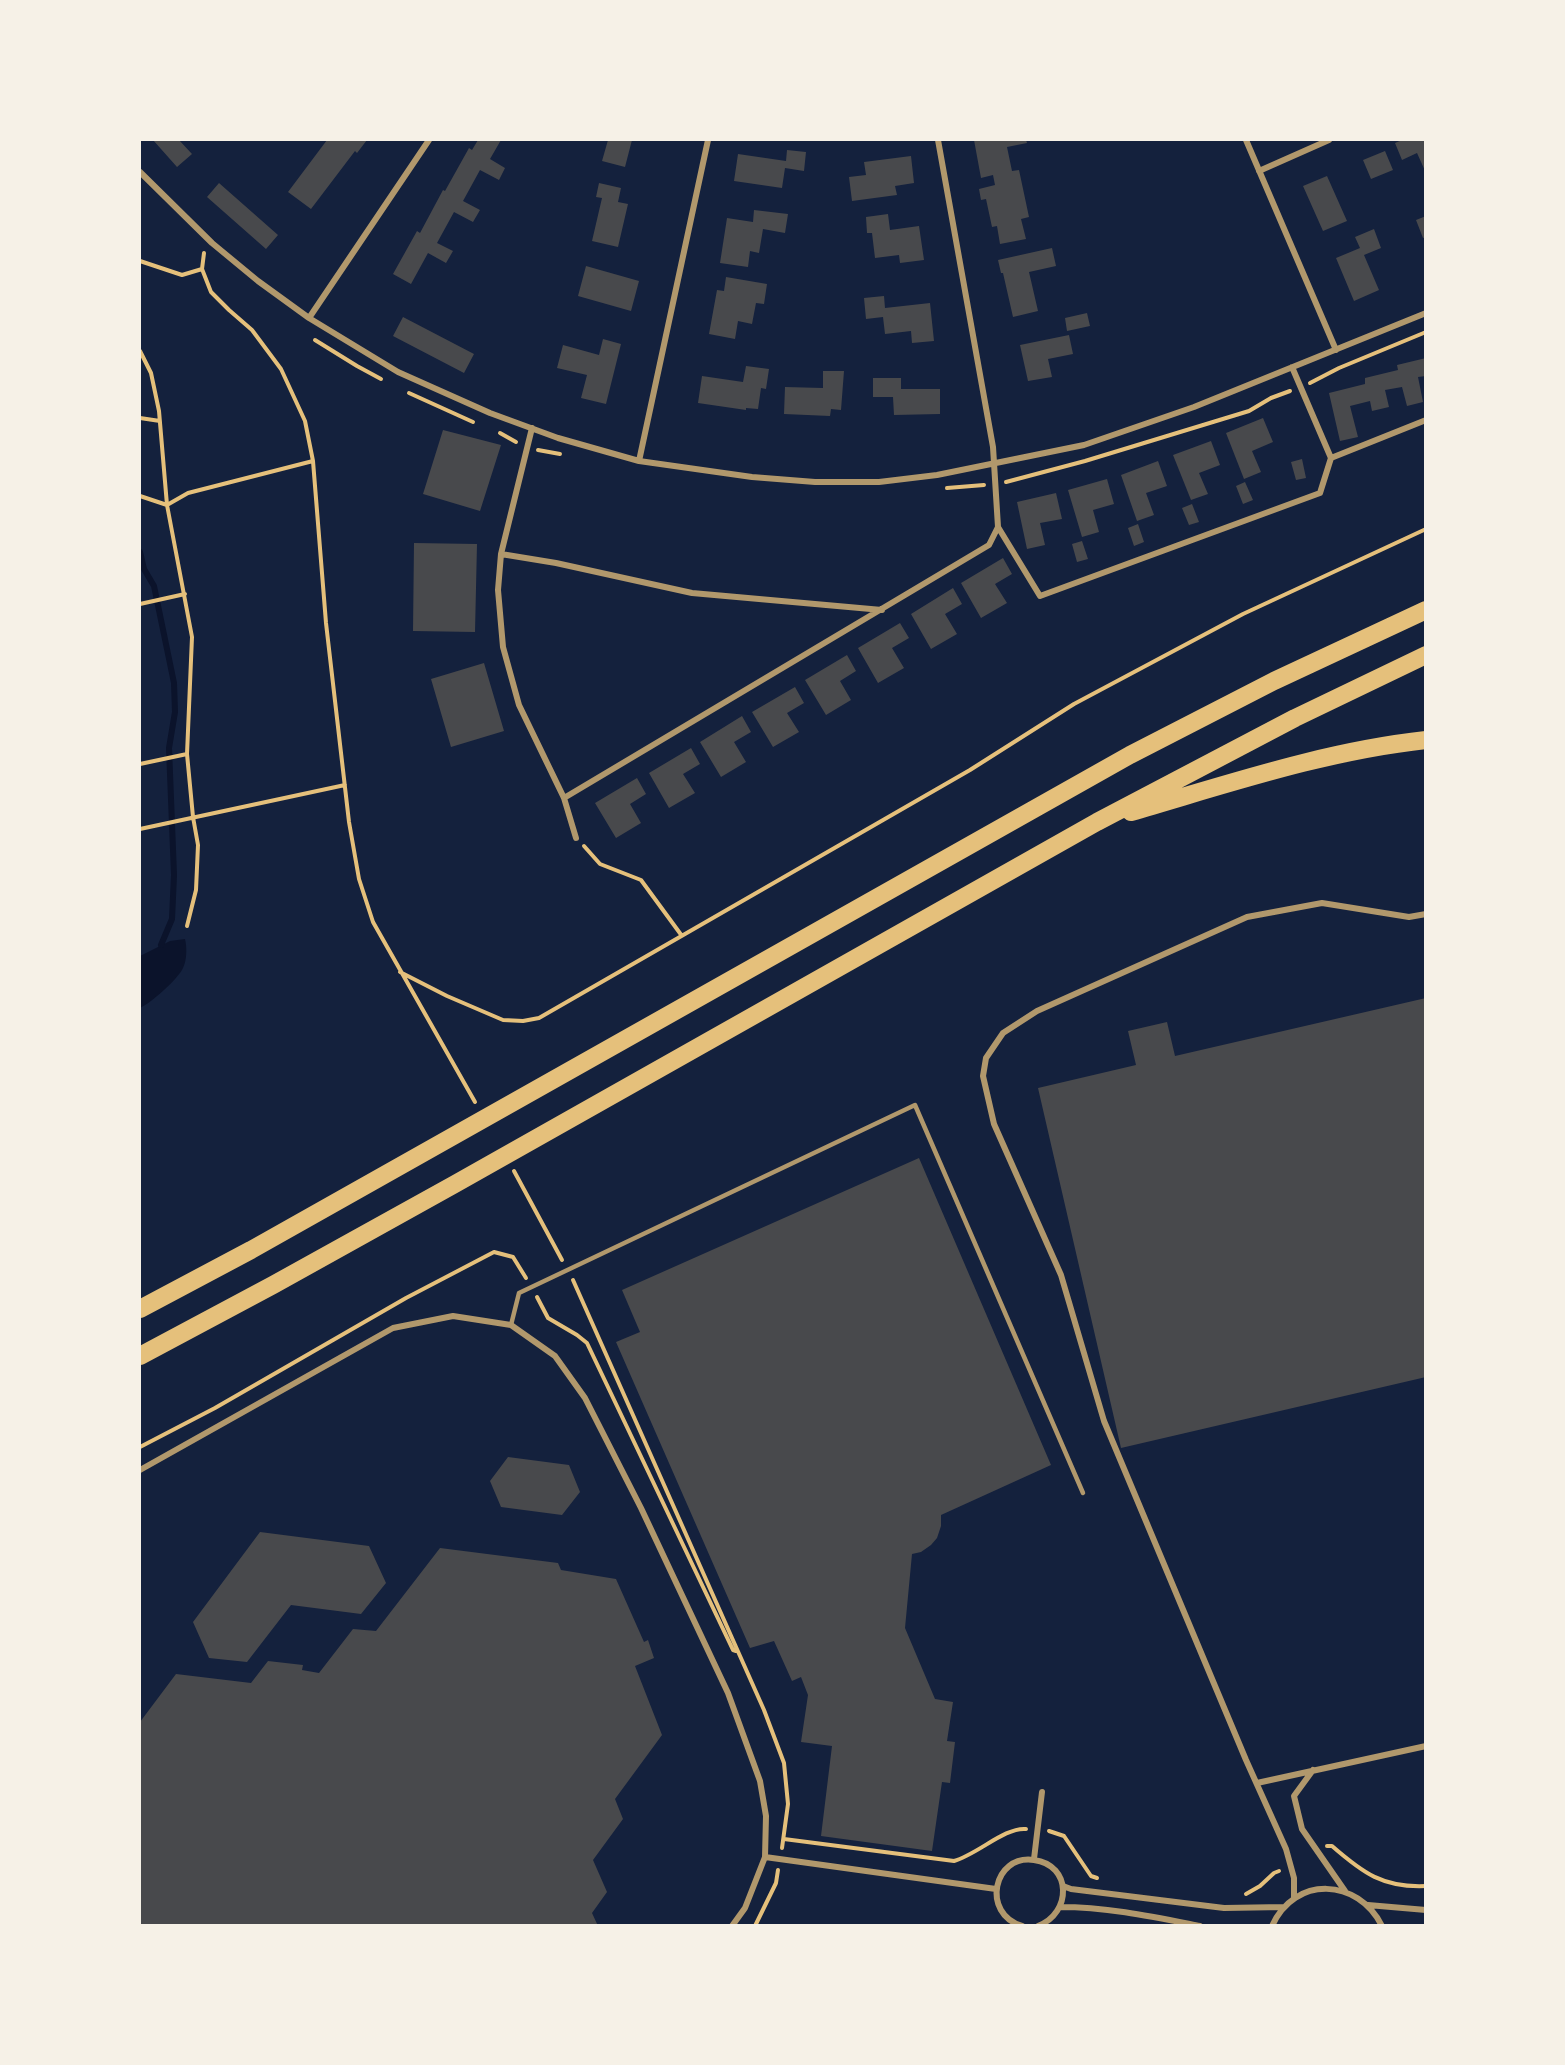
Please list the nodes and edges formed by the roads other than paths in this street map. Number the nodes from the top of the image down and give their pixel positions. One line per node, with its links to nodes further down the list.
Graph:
1 (429, 140): 9 (street)
2 (708, 140): 15 (street)
3 (938, 140): 16 (street)
4 (1246, 140): 6 (street)
5 (1329, 140): 6 (street)
6 (1259, 171): 10 (street)
7 (140, 172): 9 (street)
8 (1425, 313): 10 (street)
9 (309, 318): 13 (street)
10 (1335, 350): 11 (street)
11 (1293, 366): 14 (street); 16 (street)
12 (1425, 420): 14 (street)
13 (532, 428): 15 (street); 18 (street)
14 (1331, 458): 17 (street)
15 (639, 461): 16 (street)
16 (993, 464): 17 (street)
17 (998, 527): 19 (street)
18 (501, 554): 19 (street); 23 (street)
19 (882, 610): 23 (street)
20 (1425, 610): 27 (highway)
21 (1425, 655): 24 (highway)
22 (1425, 740): 24 (highway)
23 (564, 798): 25 (street)
24 (1098, 822): 29 (highway)
25 (576, 838)
26 (1425, 914): 34 (street)
27 (140, 1309)
28 (511, 1325): 30 (street); 31 (lane); 36 (street)
29 (140, 1356)
30 (140, 1470)
31 (1083, 1493)
32 (1425, 1746): 33 (street)
33 (1312, 1770): 34 (street); 40 (street)
34 (1257, 1782): 41 (street)
35 (1042, 1792): 37 (street)
36 (765, 1857): 39 (street); 46 (street)
37 (1034, 1859): 38 (street); 39 (street)
38 (1063, 1886): 43 (street); 44 (street)
39 (996, 1889): 47 (street)
40 (1345, 1891): 41 (street); 42 (street)
41 (1294, 1898): 44 (street)
42 (1368, 1905): 45 (street); 51 (street)
43 (1060, 1907): 48 (street); 49 (street)
44 (1284, 1907): 50 (street)
45 (1425, 1910)
46 (732, 1926)
47 (1022, 1926)
48 (1038, 1926)
49 (1200, 1926)
50 (1272, 1926)
51 (1382, 1926)

